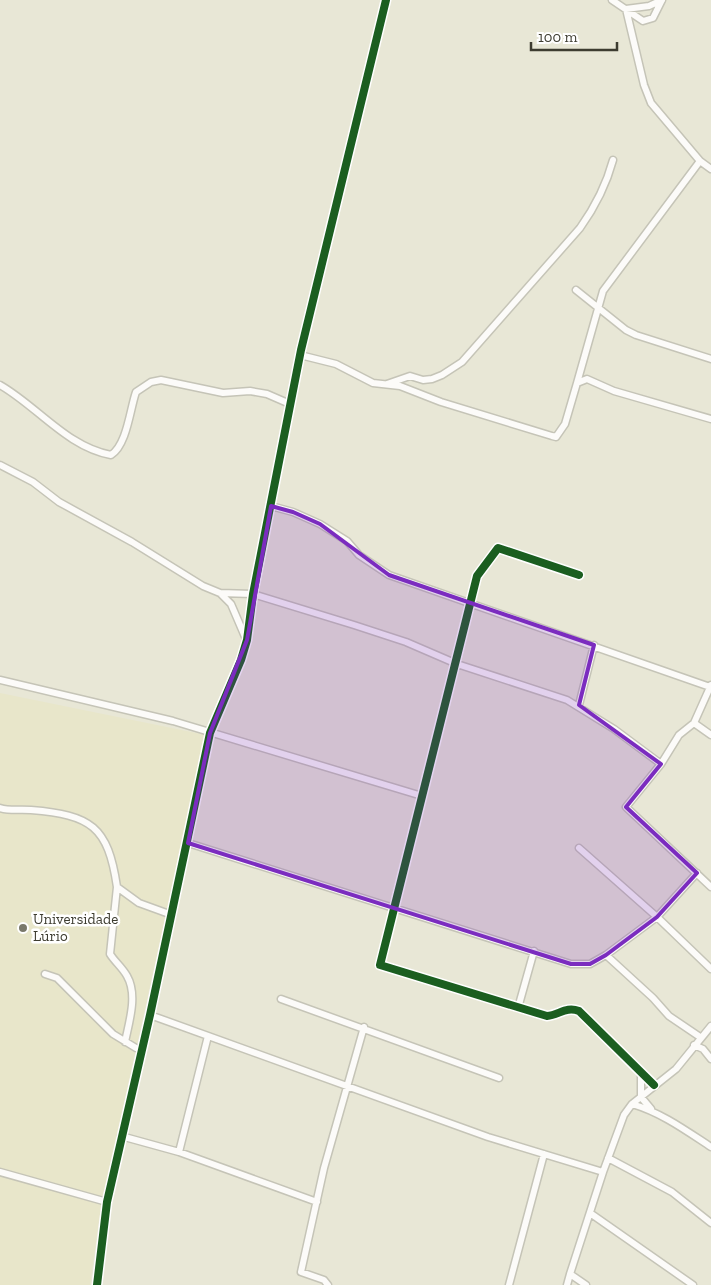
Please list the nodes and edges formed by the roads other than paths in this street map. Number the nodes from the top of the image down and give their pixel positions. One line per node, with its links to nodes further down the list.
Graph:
1 (386, 0): 10 (street)
2 (612, 0): 4 (street)
3 (662, 0): 4 (street); 4 (street)
4 (626, 9): 6 (street)
5 (613, 160): 14 (street)
6 (700, 161): 7 (street); 9 (street)
7 (711, 169)
8 (576, 290): 9 (street)
9 (599, 308): 11 (street); 12 (street)
10 (300, 355): 14 (street); 15 (street)
11 (711, 359)
12 (577, 383): 14 (street); 16 (street)
13 (0, 385): 15 (street)
14 (383, 385)
15 (290, 404): 18 (street)
16 (711, 420)
17 (0, 465): 20 (street)
18 (270, 506): 21 (street); 22 (street)
19 (579, 575): 22 (street)
20 (220, 593): 21 (street); 23 (street)
21 (253, 594): 23 (street); 25 (street)
22 (470, 602): 24 (street); 25 (street)
23 (247, 640): 30 (street)
24 (594, 645): 27 (street); 28 (street)
25 (457, 664): 28 (street); 33 (street)
26 (0, 680): 30 (street)
27 (711, 686): 29 (street)
28 (578, 705): 32 (street)
29 (694, 723): 31 (street); 32 (street)
30 (210, 734): 33 (street); 35 (street)
31 (711, 735)
32 (661, 764): 37 (street)
33 (422, 796): 40 (street)
34 (0, 808): 38 (street)
35 (188, 843): 40 (street); 41 (street)
36 (580, 848): 42 (street)
37 (697, 873): 39 (street); 42 (street)
38 (117, 887): 41 (street); 54 (street)
39 (711, 887)
40 (393, 906): 43 (street); 48 (street)
41 (172, 915): 49 (street)
42 (657, 916): 44 (street); 45 (street)
43 (534, 951): 44 (street); 48 (street)
44 (606, 956): 53 (street)
45 (711, 969)
46 (44, 974): 54 (street)
47 (281, 999): 51 (street)
48 (518, 1008): 58 (street)
49 (150, 1015): 52 (street); 65 (street)
50 (711, 1026): 53 (street)
51 (364, 1027): 59 (street); 61 (street)
52 (208, 1036): 61 (street); 67 (street)
53 (700, 1037): 55 (street)
54 (125, 1042): 56 (street)
55 (694, 1045): 57 (street); 60 (street)
56 (136, 1048)
57 (711, 1059)
58 (641, 1072): 60 (street); 62 (street)
59 (499, 1078)
60 (654, 1085): 62 (street)
61 (348, 1086): 68 (street); 73 (street)
62 (641, 1097): 63 (street); 64 (street)
63 (632, 1104): 64 (street); 69 (street)
64 (652, 1110): 66 (street)
65 (120, 1136): 67 (street); 72 (street)
66 (711, 1147)
67 (179, 1152): 73 (street)
68 (544, 1154): 71 (street); 79 (street)
69 (608, 1158): 71 (street); 75 (street)
70 (0, 1172): 72 (street)
71 (603, 1172): 74 (street)
72 (106, 1202): 78 (street)
73 (317, 1202): 77 (street)
74 (590, 1212): 76 (street); 82 (street)
75 (711, 1223)
76 (570, 1274): 80 (street); 81 (street)
77 (324, 1283)
78 (97, 1285)
79 (509, 1285)
80 (567, 1285)
81 (586, 1285)
82 (693, 1285)

